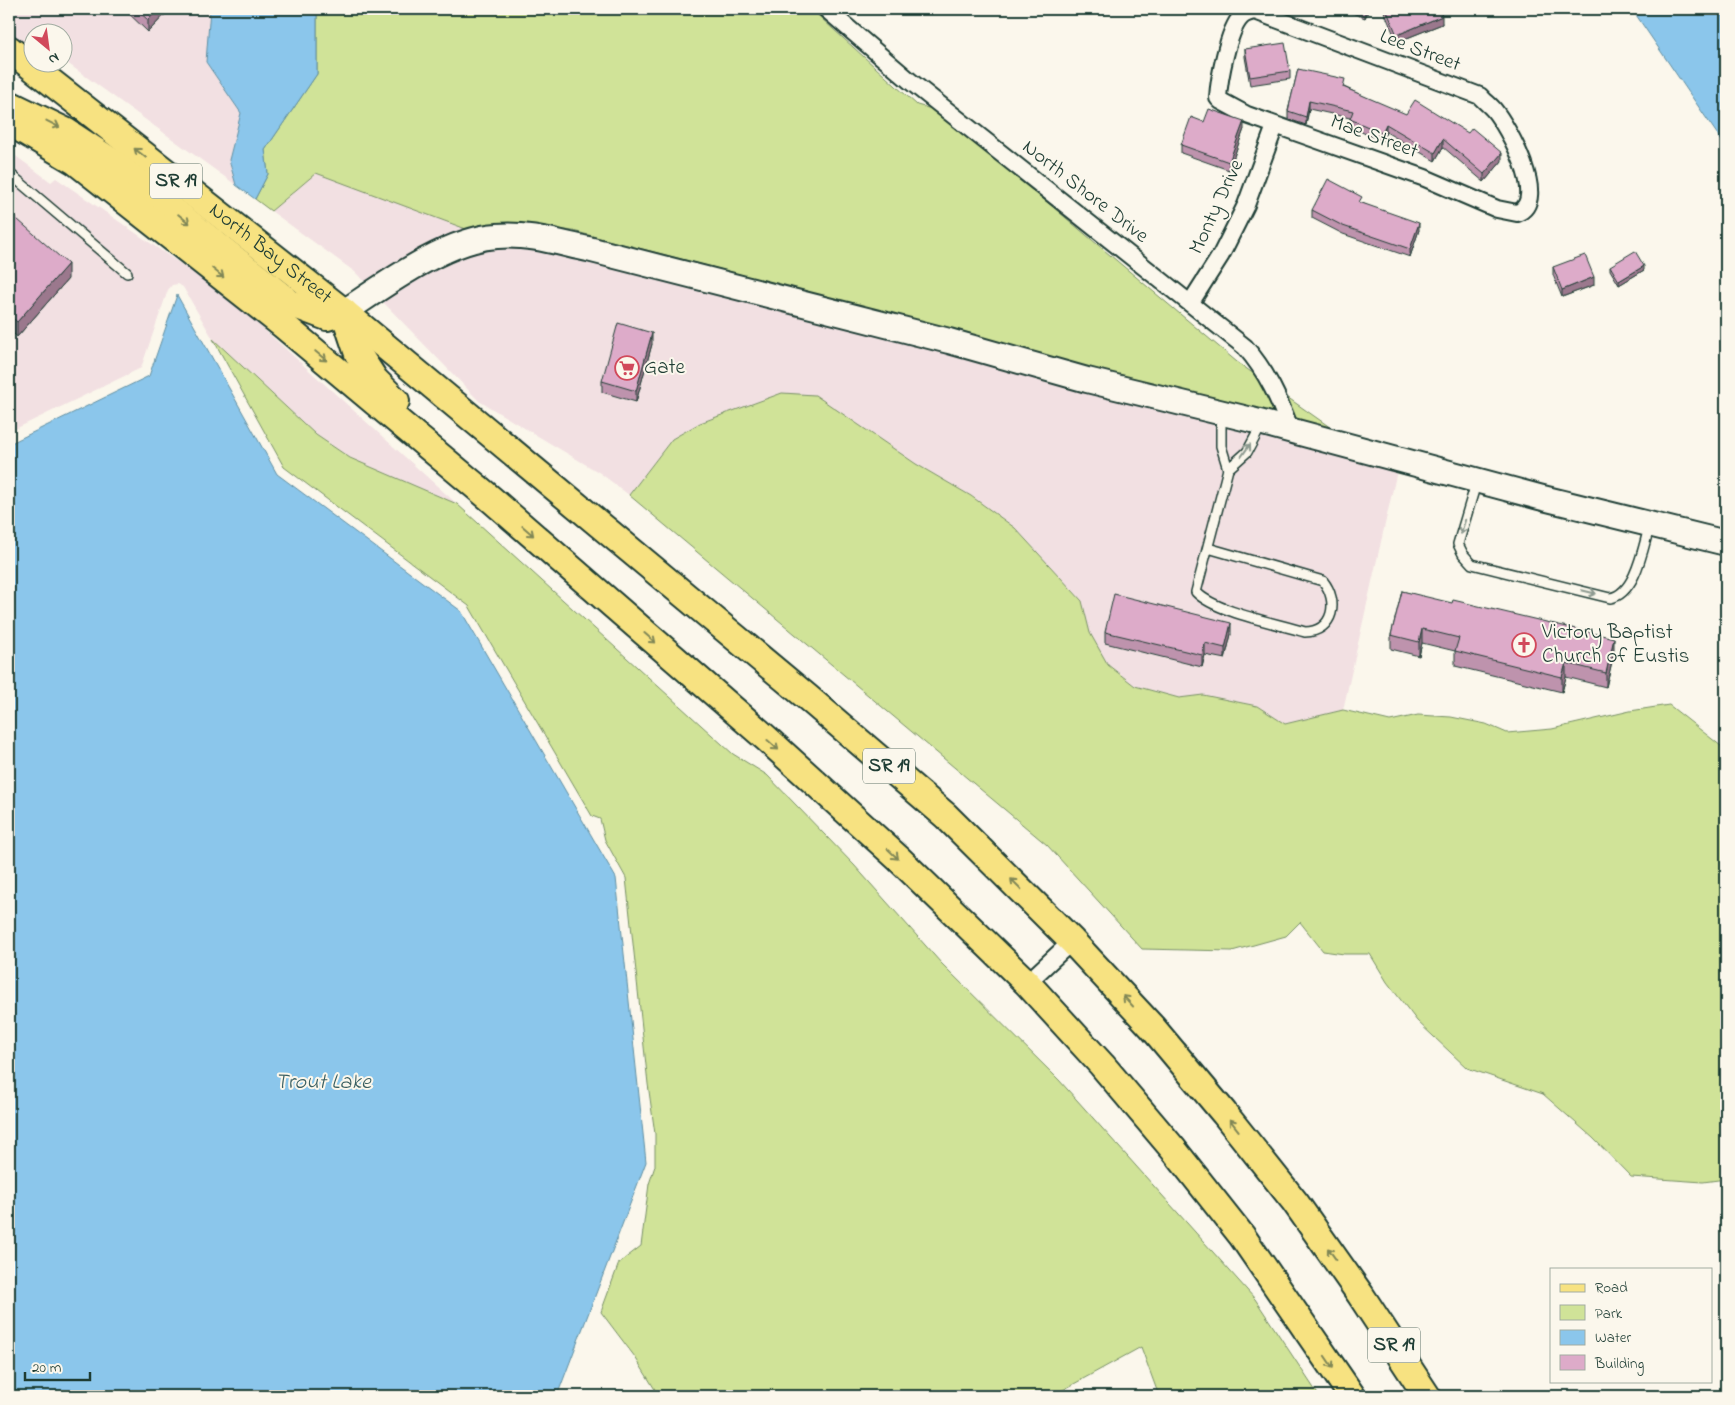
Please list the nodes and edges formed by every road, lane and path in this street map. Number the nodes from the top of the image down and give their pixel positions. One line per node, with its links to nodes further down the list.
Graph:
1 (826, 9): 10 (street, North Shore Drive)
2 (9, 49): 11 (main road, North Bay Street / SR 19, one-way to 2)
3 (1218, 98): 6 (street, Mae Street); 8 (street, Lee Street)
4 (9, 104): 11 (main road, one-way to 11)
5 (9, 122): 17 (main road, SR 19, one-way to 17)
6 (1275, 126): 8 (street, Mae Street); 10 (street, Monty Drive)
7 (9, 173): 9 (lane)
8 (1517, 213)
9 (127, 273)
10 (1191, 302): 14 (street, North Shore Drive)
11 (344, 312): 12 (main road); 17 (main road); 21 (main road, SR 19, one-way to 11)
12 (1221, 413): 13 (main road); 15 (lane)
13 (1263, 423): 14 (main road); 15 (lane, one-way to 13)
14 (1290, 431): 16 (main road)
15 (1228, 469): 20 (lane)
16 (1477, 480): 18 (main road); 18 (lane, one-way to 18)
17 (491, 499): 22 (main road, SR 19, one-way to 22)
18 (1650, 524): 19 (main road)
19 (1726, 543)
20 (1208, 548): 20 (lane)
21 (1072, 941): 22 (street); 24 (main road, SR 19, one-way to 21)
22 (1027, 984): 23 (main road, SR 19, one-way to 23)
23 (1352, 1396)
24 (1427, 1396)

